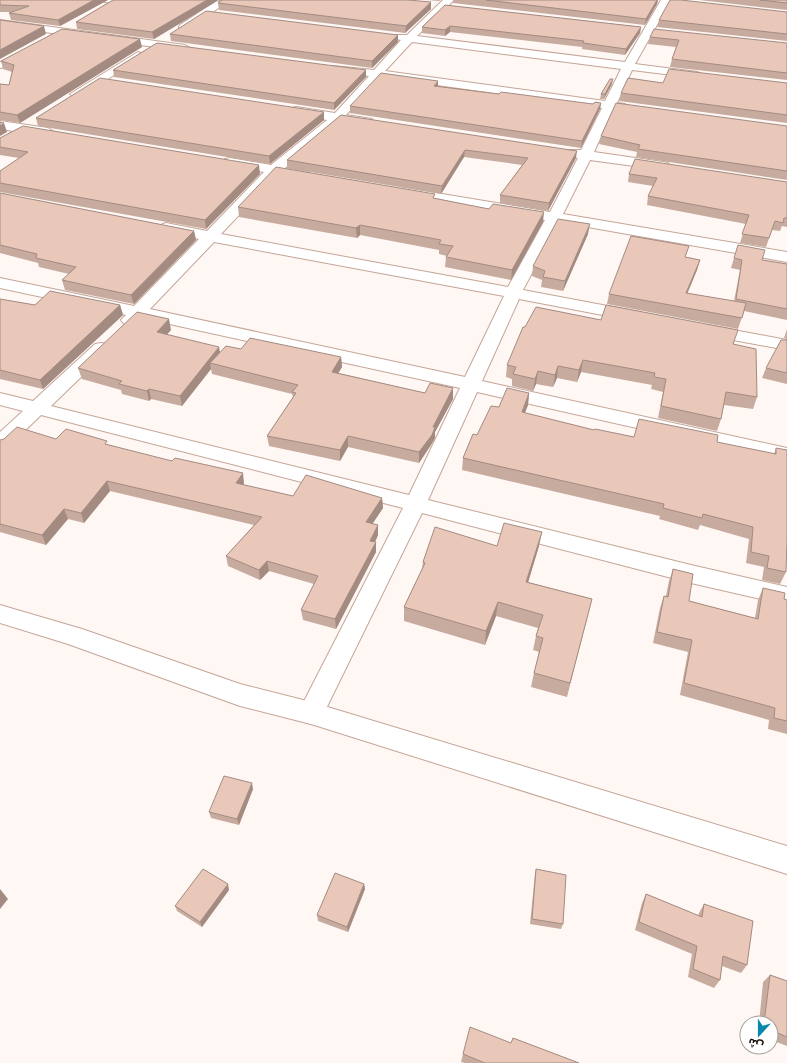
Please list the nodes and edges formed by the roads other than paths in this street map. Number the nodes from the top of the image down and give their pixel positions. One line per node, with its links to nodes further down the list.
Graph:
1 (225, 0): 5 (street)
2 (666, 1): 11 (street)
3 (427, 4): 4 (street)
4 (450, 5): 13 (street)
5 (206, 13): 6 (street); 15 (street)
6 (222, 15)
7 (0, 23): 10 (street)
8 (76, 24): 10 (street)
9 (634, 28): 11 (street)
10 (63, 31): 14 (street); 15 (street)
11 (653, 31): 17 (street)
12 (387, 35): 13 (street)
13 (411, 38): 17 (street); 19 (street)
14 (49, 39)
15 (156, 44): 16 (street); 21 (street)
16 (194, 49)
17 (628, 66): 20 (street); 24 (street)
18 (324, 67): 19 (street)
19 (377, 74): 24 (street); 27 (street)
20 (711, 76)
21 (98, 80): 22 (street); 23 (street)
22 (113, 83)
23 (66, 100)
24 (608, 106): 26 (street); 35 (street)
25 (283, 109): 27 (street)
26 (632, 109)
27 (337, 118): 29 (street); 38 (street)
28 (35, 120): 31 (street)
29 (382, 124)
30 (0, 125): 31 (street)
31 (22, 128): 32 (street); 33 (street)
32 (62, 135)
33 (6, 139)
34 (564, 151): 35 (street)
35 (586, 154): 37 (street); 41 (street)
36 (219, 160): 38 (street)
37 (676, 168)
38 (274, 170): 39 (street); 43 (street)
39 (320, 178)
40 (390, 190): 41 (street)
41 (553, 218): 44 (street); 46 (street)
42 (150, 225): 43 (street)
43 (211, 236): 46 (street); 47 (street)
44 (787, 257)
45 (0, 283): 47 (street)
46 (513, 294): 48 (street); 53 (street)
47 (138, 312): 50 (street); 53 (street)
48 (650, 319)
49 (695, 327): 52 (street)
50 (121, 328)
51 (110, 339): 55 (street)
52 (787, 345)
53 (471, 385): 57 (street); 58 (street)
54 (0, 399): 55 (street)
55 (37, 408): 56 (street); 58 (street)
56 (0, 443)
57 (787, 455)
58 (416, 503): 59 (street); 61 (street)
59 (787, 596)
60 (0, 614): 61 (street)
61 (311, 713): 62 (street)
62 (787, 860)

